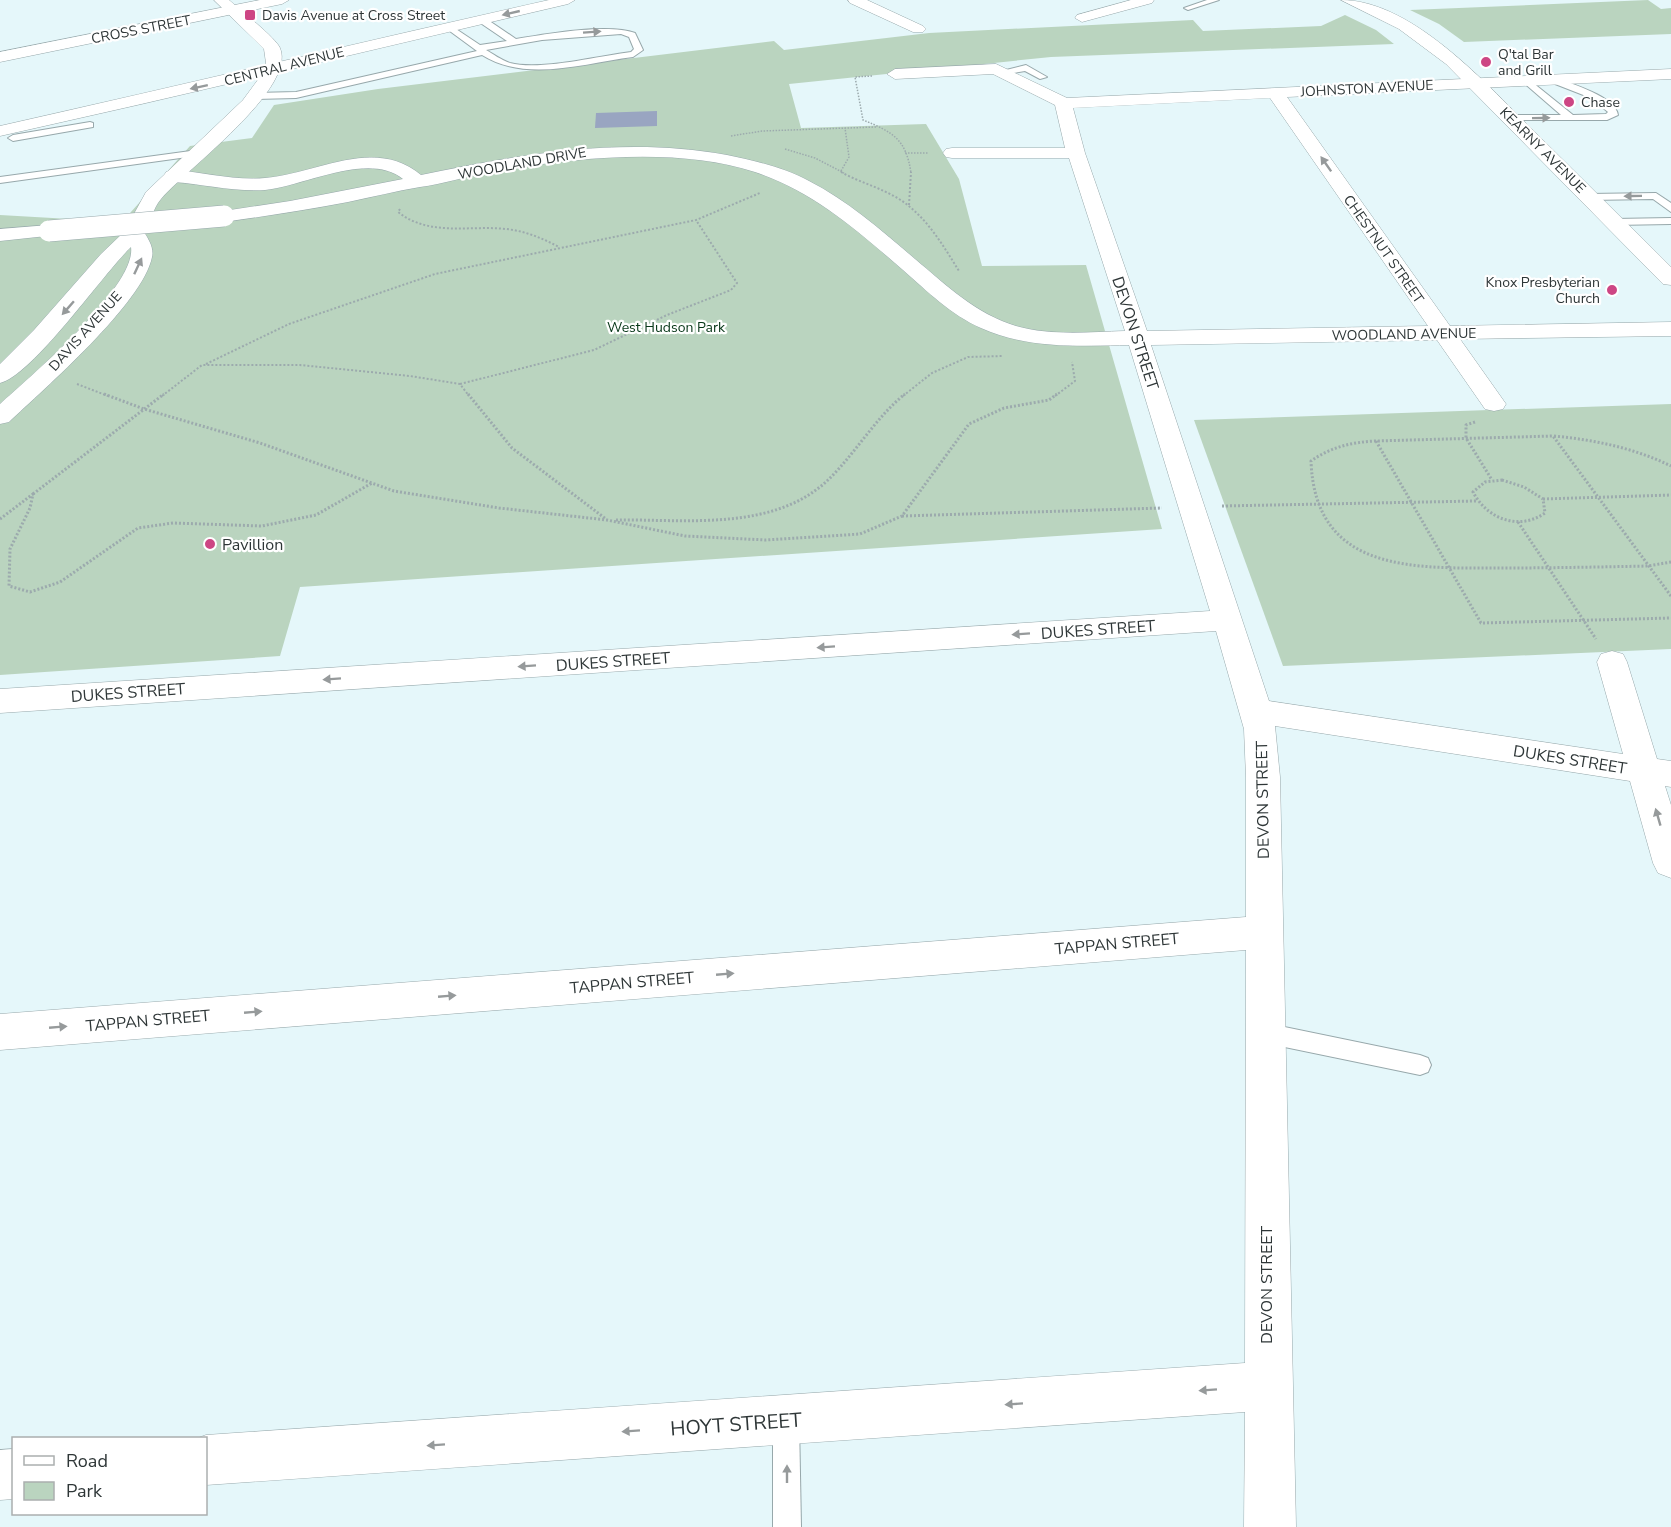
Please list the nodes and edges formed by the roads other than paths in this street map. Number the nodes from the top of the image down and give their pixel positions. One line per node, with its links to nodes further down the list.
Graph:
1 (201, 0): 8 (street)
2 (282, 0): 8 (street, CROSS STREET)
3 (568, 0): 11 (street, CENTRAL AVENUE, one-way to 11)
4 (857, 0): 13 (street)
5 (1147, 0): 10 (street)
6 (1215, 0): 9 (lane)
7 (1348, 0): 23 (street, KEARNY AVENUE)
8 (223, 8): 16 (street, CROSS STREET); 17 (street)
9 (1188, 8)
10 (1082, 18)
11 (482, 20): 12 (street, CENTRAL AVENUE); 14 (lane)
12 (450, 27): 15 (lane); 17 (street, CENTRAL AVENUE)
13 (918, 28)
14 (513, 41): 15 (lane); 15 (lane, one-way to 15)
15 (483, 50): 26 (lane)
16 (0, 57)
17 (272, 69): 26 (street, DAVIS AVENUE); 29 (street, CENTRAL AVENUE, one-way to 29)
18 (999, 71): 19 (street); 24 (street); 24 (lane)
19 (895, 74)
20 (1668, 77): 21 (street, JOHNSTON AVENUE)
21 (1553, 80): 22 (street, JOHNSTON AVENUE); 27 (lane)
22 (1527, 81): 23 (street, JOHNSTON AVENUE); 27 (lane)
23 (1476, 83): 25 (street, JOHNSTON AVENUE); 28 (street, KEARNY AVENUE)
24 (1053, 90): 25 (street, JOHNSTON AVENUE); 34 (street, DEVON STREET)
25 (1275, 93): 46 (street, CHESTNUT STREET, one-way to 25)
26 (255, 96): 32 (street, DAVIS AVENUE)
27 (1570, 117): 28 (lane, one-way to 27)
28 (1511, 118): 38 (street, KEARNY AVENUE)
29 (68, 122): 30 (lane); 31 (street, CENTRAL AVENUE)
30 (90, 125)
31 (7, 135)
32 (198, 153): 35 (street, DAVIS AVENUE); 36 (lane)
33 (952, 153): 34 (street)
34 (1076, 153): 47 (street, DEVON STREET)
35 (173, 176): 37 (street); 42 (street, DAVIS AVENUE)
36 (0, 180)
37 (418, 182): 43 (street, WOODLAND DRIVE, bridge); 47 (street, WOODLAND DRIVE)
38 (1589, 197): 39 (lane, one-way to 38); 41 (street, KEARNY AVENUE)
39 (1671, 208)
40 (1671, 221): 41 (lane)
41 (1614, 222): 44 (street, KEARNY AVENUE)
42 (134, 232): 48 (street, DAVIS AVENUE, one-way to 48); 50 (street, DAVIS AVENUE, one-way to 42)
43 (0, 236)
44 (1671, 279)
45 (1671, 329): 46 (street, WOODLAND AVENUE)
46 (1443, 333): 47 (street, WOODLAND AVENUE); 49 (street, CHESTNUT STREET)
47 (1138, 338): 51 (street, DEVON STREET)
48 (0, 376)
49 (1494, 404)
50 (0, 417)
51 (1226, 620): 53 (street, DUKES STREET, one-way to 53); 54 (street, DEVON STREET)
52 (1612, 662): 55 (street)
53 (0, 701)
54 (1256, 711): 55 (street, DUKES STREET); 57 (street, DEVON STREET)
55 (1658, 772): 56 (street, one-way to 55)
56 (1671, 863)
57 (1264, 932): 58 (street, TAPPAN STREET, one-way to 57); 59 (street, DEVON STREET)
58 (0, 1032)
59 (1265, 1033): 60 (lane); 61 (street, DEVON STREET)
60 (1420, 1065)
61 (1267, 1386): 62 (street, HOYT STREET, one-way to 62); 65 (street, DEVON STREET)
62 (786, 1420): 63 (street, HOYT STREET, one-way to 63); 64 (lane, one-way to 62)
63 (207, 1460)
64 (787, 1527)
65 (1270, 1527)

